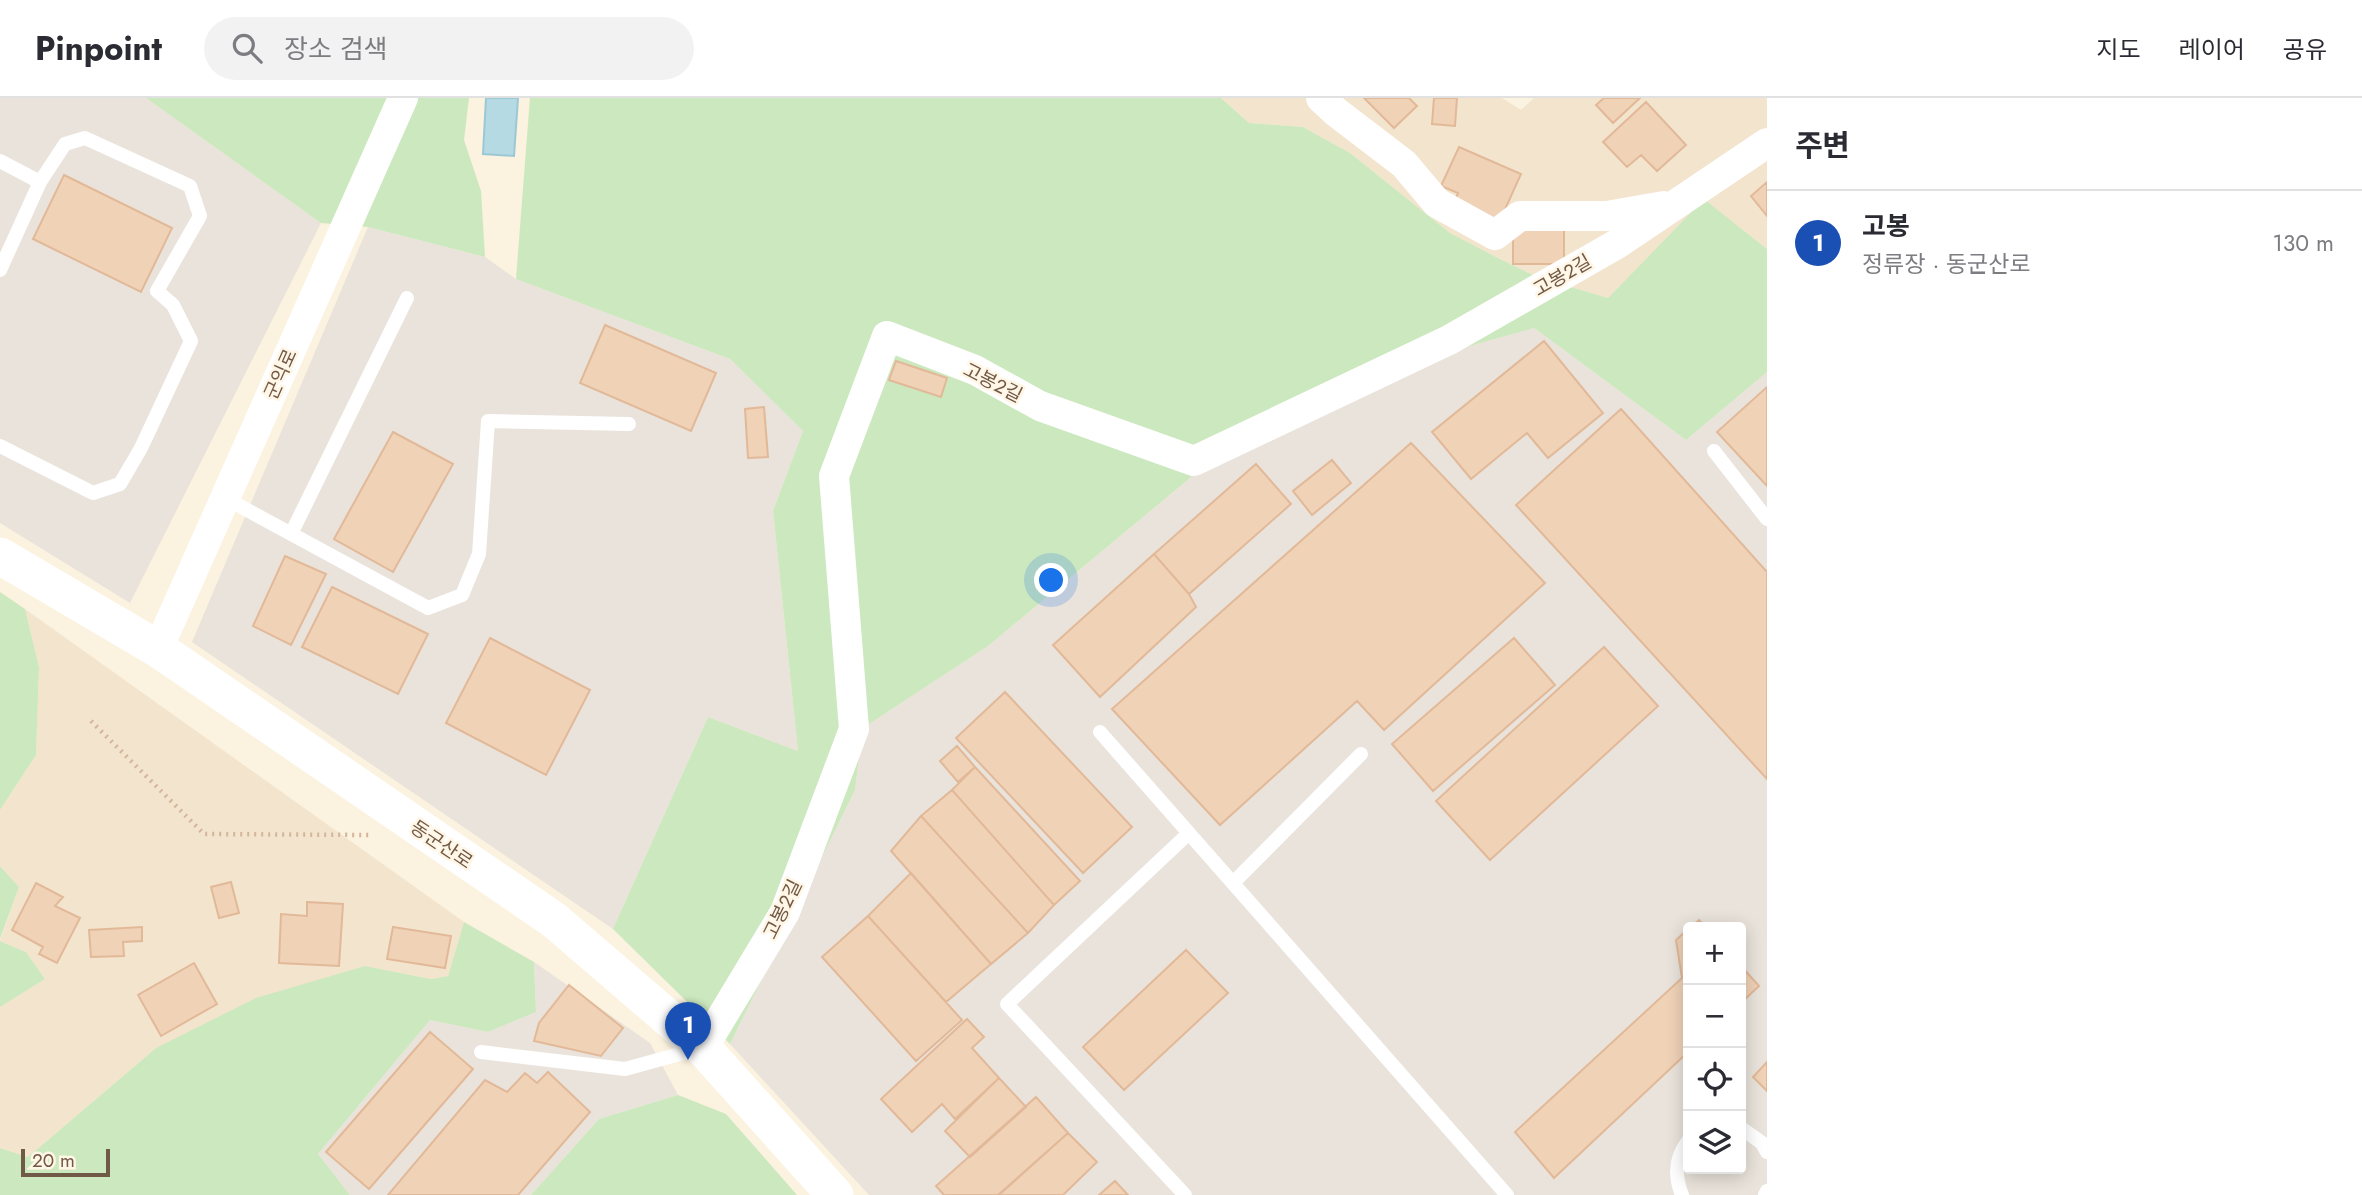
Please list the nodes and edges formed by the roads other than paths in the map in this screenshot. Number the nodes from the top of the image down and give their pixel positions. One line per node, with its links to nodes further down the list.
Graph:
1 (403, 98): 12 (street, 군익로)
2 (1321, 98): 6 (street)
3 (1767, 143): 6 (street, 고봉2길)
4 (0, 161): 5 (lane)
5 (40, 182): 7 (lane); 10 (lane)
6 (1678, 203): 21 (street, 고봉2길)
7 (0, 270)
8 (407, 298): 14 (lane)
9 (629, 424): 14 (lane)
10 (0, 446)
11 (1714, 451): 13 (lane)
12 (225, 498): 14 (lane); 16 (street, 군익로)
13 (1767, 519)
14 (291, 534)
15 (0, 555): 16 (street, 동군산로)
16 (158, 649): 21 (street, 동군산로)
17 (1100, 732): 19 (lane)
18 (1361, 754): 20 (lane)
19 (1189, 833): 20 (lane); 27 (lane)
20 (1233, 883): 28 (lane)
21 (703, 1048): 22 (lane); 26 (street, 동군산로)
22 (481, 1052)
23 (1746, 1132): 25 (lane)
24 (1683, 1151): 29 (lane)
25 (1767, 1153)
26 (835, 1195)
27 (1185, 1195)
28 (1507, 1195)
29 (1682, 1195)

